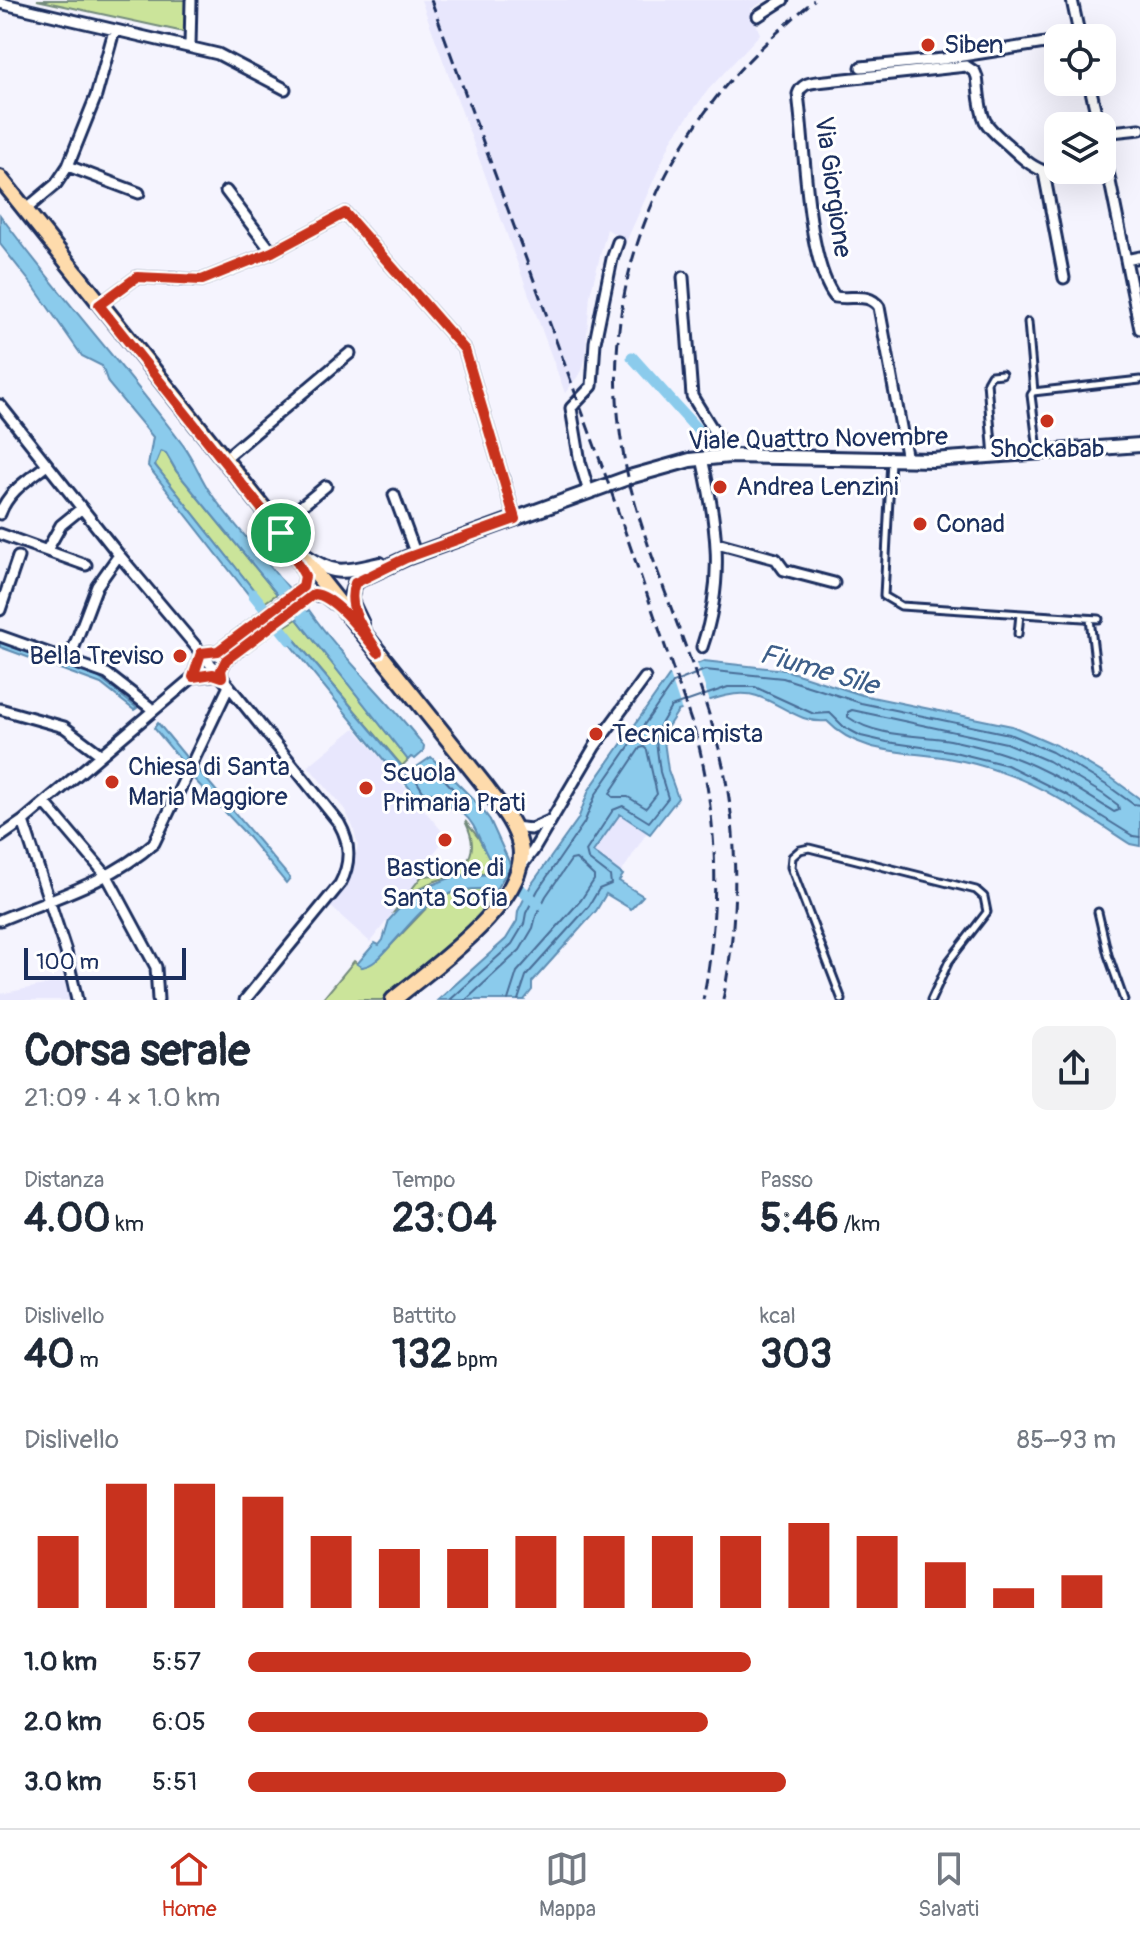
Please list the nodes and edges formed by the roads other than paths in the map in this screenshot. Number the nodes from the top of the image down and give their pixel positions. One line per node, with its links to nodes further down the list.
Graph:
1 (191, 0): 9 (street)
2 (783, 0): 5 (street)
3 (1072, 0): 6 (street)
4 (0, 3): 7 (street)
5 (758, 16)
6 (1077, 24)
7 (114, 31): 9 (street); 14 (street)
8 (1044, 43): 10 (street)
9 (190, 46): 11 (street)
10 (861, 67)
11 (285, 89)
12 (1140, 129): 13 (street)
13 (1116, 132)
14 (68, 166): 20 (street); 21 (street)
15 (1044, 173): 43 (street, Via Giorgione)
16 (2, 182): 21 (main road)
17 (1046, 184): 27 (street)
18 (1108, 184): 25 (street)
19 (226, 191): 23 (street)
20 (139, 193)
21 (25, 210): 28 (main road)
22 (618, 242): 46 (street)
23 (272, 252): 28 (street); 50 (street)
24 (1140, 257): 25 (street)
25 (1126, 260): 30 (street)
26 (683, 277): 38 (street)
27 (1064, 278)
28 (99, 305): 41 (main road)
29 (1028, 322): 34 (lane)
30 (1140, 329)
31 (350, 353): 41 (street)
32 (1002, 374): 40 (lane)
33 (1140, 380): 34 (lane)
34 (1034, 392): 37 (lane)
35 (0, 405): 44 (street)
36 (1140, 445): 37 (main road, Viale Quattro Novembre)
37 (1039, 454): 40 (main road, Viale Quattro Novembre)
38 (729, 456): 39 (main road, Viale Quattro Novembre); 42 (main road, Viale Quattro Novembre)
39 (702, 458): 46 (main road, Viale Quattro Novembre); 53 (street)
40 (993, 458): 43 (main road, Viale Quattro Novembre)
41 (223, 460): 52 (main road)
42 (891, 460): 43 (main road, Viale Quattro Novembre); 61 (lane)
43 (907, 460)
44 (47, 465): 48 (street); 49 (street)
45 (326, 486): 52 (street)
46 (589, 492): 50 (main road, Viale Quattro Novembre)
47 (394, 495): 56 (street)
48 (82, 508): 54 (street); 55 (street)
49 (0, 514)
50 (515, 519): 56 (main road, Viale Quattro Novembre)
51 (0, 534): 54 (street)
52 (282, 534): 56 (main road, Viale Quattro Novembre); 64 (main road); 69 (street)
53 (717, 543): 59 (street); 67 (street)
54 (47, 550): 58 (street)
55 (119, 555): 69 (street); 70 (street)
56 (411, 556): 68 (main road, Viale Quattro Novembre)
57 (18, 557): 60 (street)
58 (86, 565)
59 (834, 583)
60 (0, 610)
61 (1020, 614): 62 (lane); 65 (lane)
62 (1090, 619): 63 (lane); 71 (lane)
63 (1099, 619)
64 (356, 626): 68 (main road); 74 (street)
65 (1018, 634)
66 (0, 636): 70 (street)
67 (702, 647)
68 (378, 652): 81 (main road)
69 (201, 653): 72 (street); 74 (street)
70 (69, 660): 76 (street)
71 (1096, 669)
72 (193, 677): 74 (street); 76 (street)
73 (645, 678): 80 (street)
74 (224, 679): 84 (street); 90 (street)
75 (0, 709): 77 (street)
76 (152, 709): 77 (street)
77 (100, 754): 78 (street)
78 (45, 803): 79 (street); 84 (street)
79 (23, 821): 82 (street); 85 (street)
80 (549, 821): 81 (street); 83 (street)
81 (513, 827): 83 (main road)
82 (0, 837)
83 (519, 869): 91 (main road)
84 (107, 876): 85 (street); 89 (street)
85 (49, 899): 87 (street); 88 (street)
86 (1098, 912): 94 (lane)
87 (0, 920)
88 (77, 1000)
89 (158, 1000)
90 (245, 1000)
91 (393, 1000)
92 (842, 1000): 93 (lane)
93 (931, 1000)
94 (1124, 1000)

